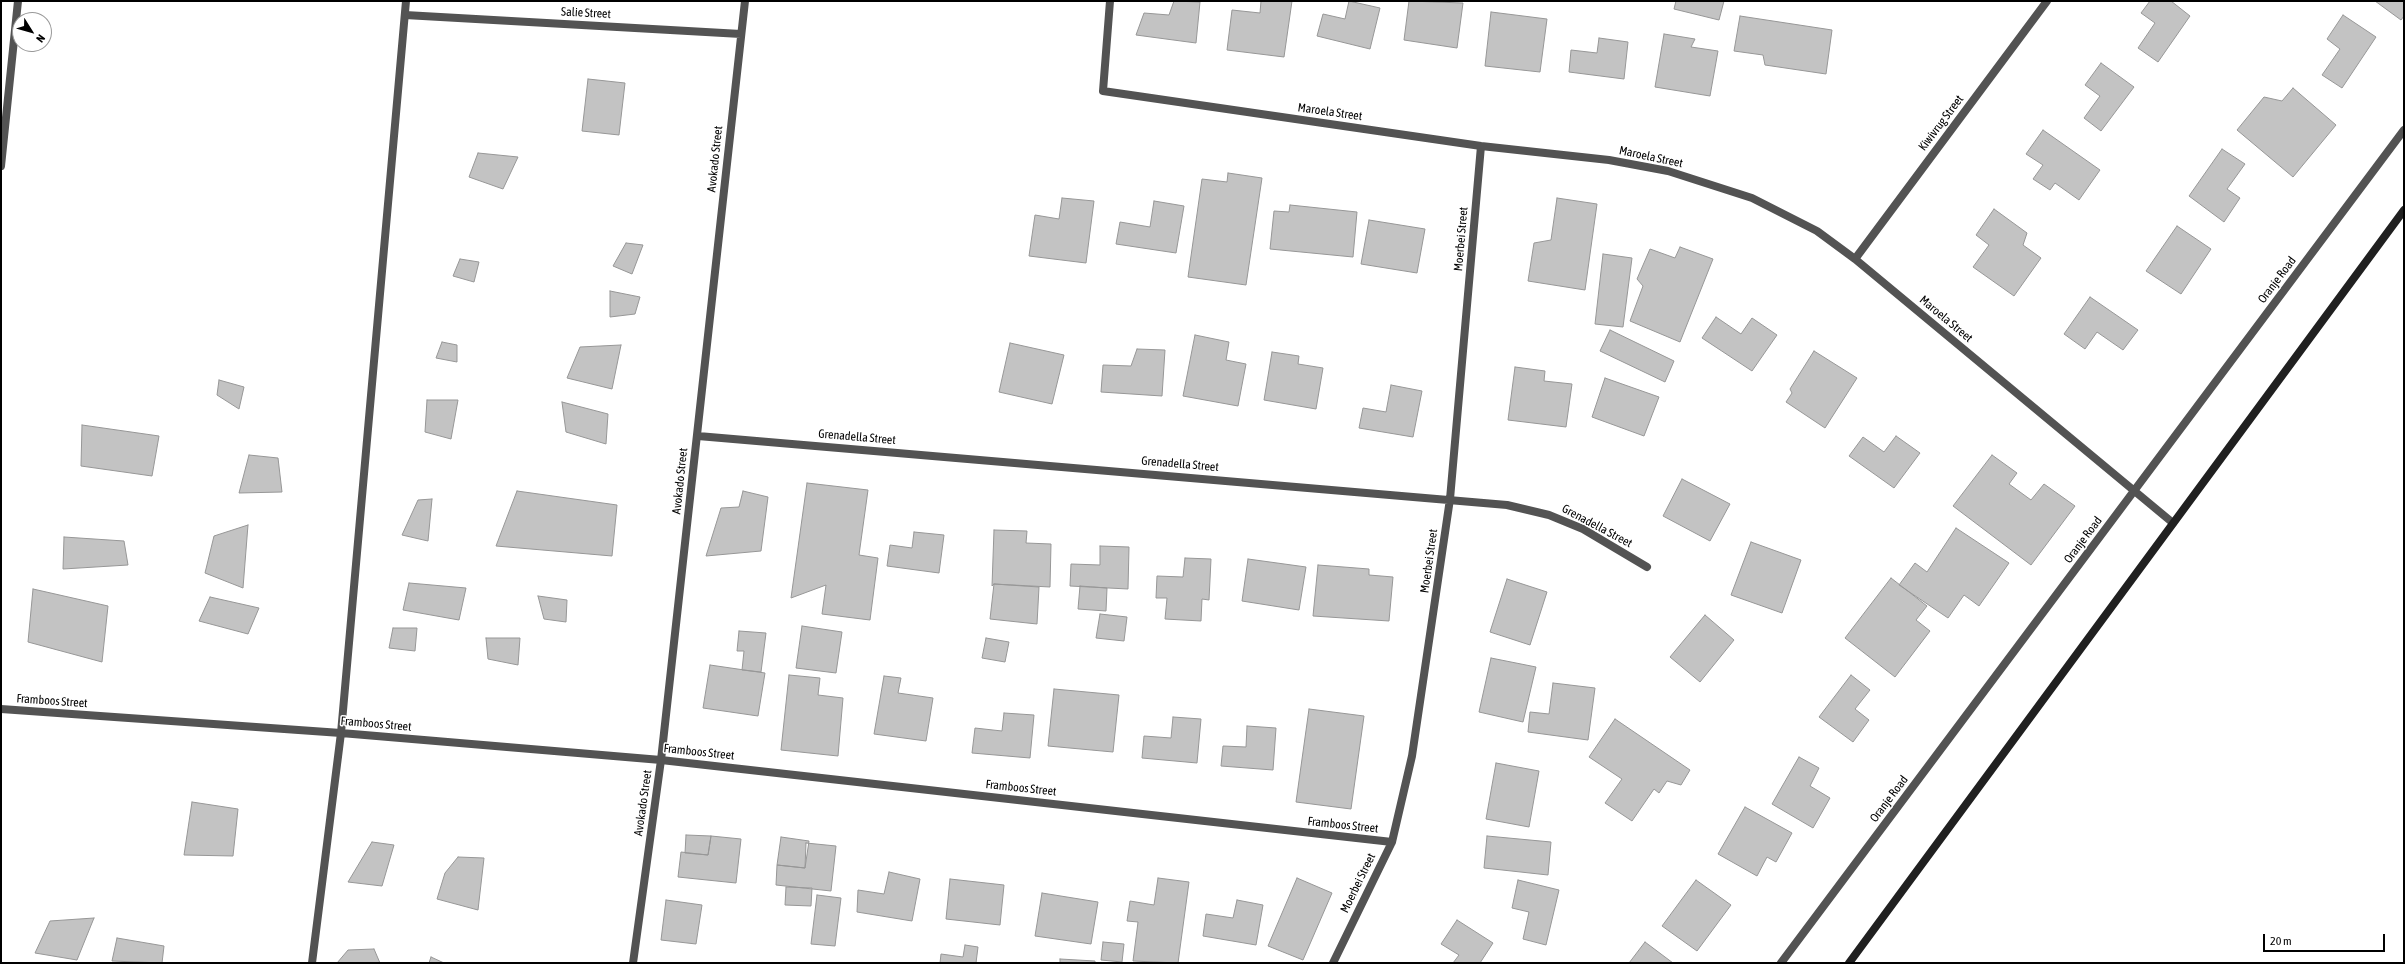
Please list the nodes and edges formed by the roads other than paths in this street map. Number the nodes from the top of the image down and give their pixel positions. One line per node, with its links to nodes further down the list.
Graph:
1 (18, 1): 10 (street)
2 (406, 1): 6 (street)
3 (744, 1): 7 (street, Avokado Street)
4 (1110, 1): 9 (street, Maroela Street)
5 (2046, 1): 12 (street, Kiwivrug Street)
6 (405, 15): 7 (street, Salie Street); 19 (street)
7 (741, 34): 13 (street, Avokado Street)
8 (2404, 130): 14 (street, Oranje Road)
9 (1482, 146): 12 (street, Maroela Street); 15 (street, Moerbei Street)
10 (1, 166)
11 (2404, 210): 16 (street)
12 (1855, 259): 14 (street, Maroela Street)
13 (698, 436): 15 (street, Grenadella Street); 20 (street, Avokado Street)
14 (2135, 491): 16 (street, Maroela Street); 25 (street, Oranje Road)
15 (1450, 499): 17 (street, Grenadella Street); 21 (street, Moerbei Street)
16 (2173, 523): 26 (street)
17 (1647, 567)
18 (1, 709): 19 (street, Framboos Street)
19 (341, 733): 20 (street, Framboos Street); 22 (street)
20 (661, 760): 21 (street, Framboos Street); 23 (street, Avokado Street)
21 (1392, 842): 24 (street, Moerbei Street)
22 (312, 963)
23 (633, 963)
24 (1333, 963)
25 (1781, 963)
26 (1849, 963)

